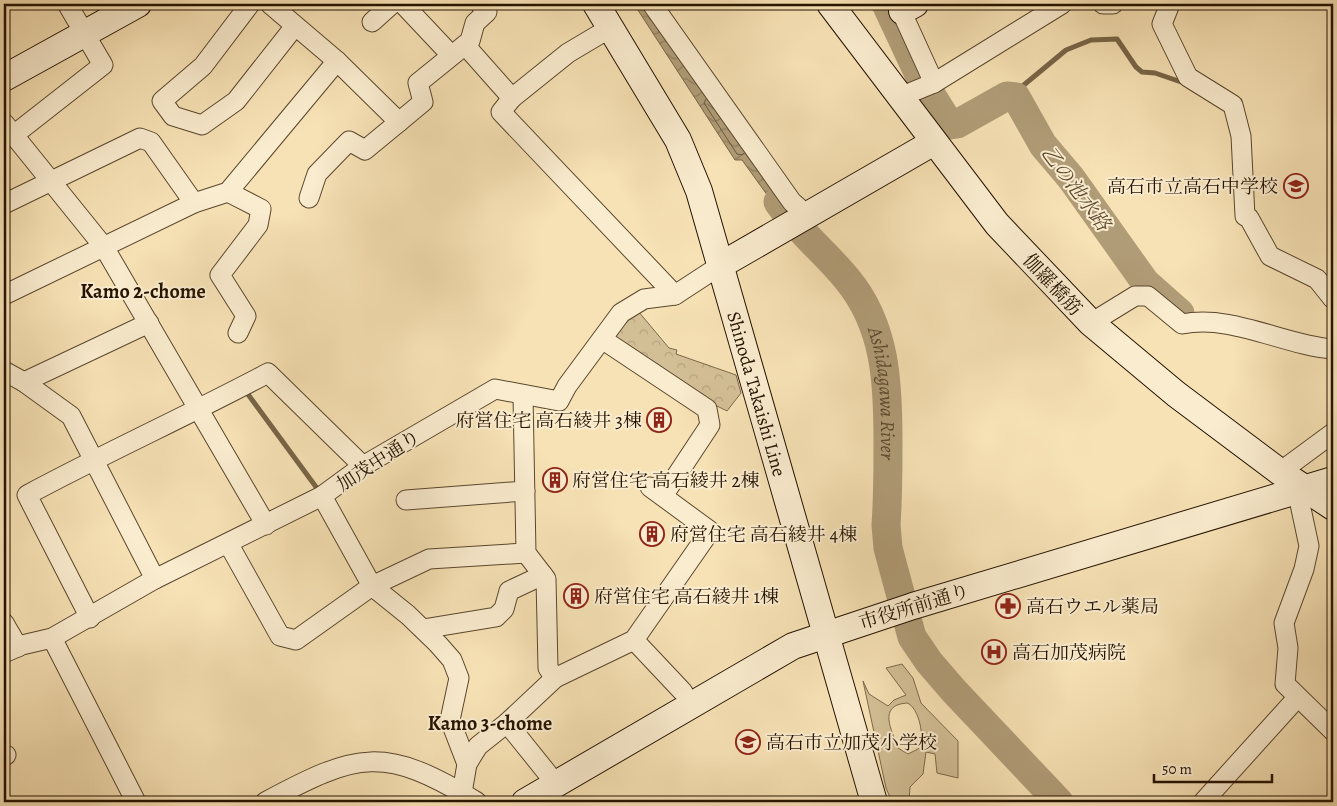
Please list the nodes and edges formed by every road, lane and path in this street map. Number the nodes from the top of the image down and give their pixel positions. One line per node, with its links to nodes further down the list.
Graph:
1 (71, 4): 18 (street)
2 (138, 4): 18 (street)
3 (250, 4): 17 (street)
4 (270, 4): 17 (street)
5 (392, 4): 16 (street)
6 (404, 4): 19 (street)
7 (480, 4): 19 (street)
8 (652, 4): 32 (street)
9 (830, 4): 22 (street, 伽羅橋筋)
10 (1062, 4): 22 (street)
11 (1103, 4): 12 (street)
12 (1113, 4)
13 (1170, 4): 37 (street)
14 (905, 6): 22 (street)
15 (606, 12): 23 (street); 34 (street, Shinoda Takaishi Line)
16 (372, 22)
17 (295, 26): 20 (street)
18 (84, 34): 21 (street); 25 (street)
19 (458, 50): 23 (street); 24 (street)
20 (337, 61): 24 (street); 28 (street)
21 (4, 78)
22 (922, 88): 26 (street, 伽羅橋筋)
23 (512, 98): 36 (street)
24 (399, 122): 29 (street)
25 (9, 129): 27 (street)
26 (934, 142): 32 (street); 39 (street, 伽羅橋筋)
27 (53, 182): 30 (street); 31 (street); 33 (street)
28 (228, 192): 30 (street); 40 (street)
29 (309, 198)
30 (194, 203): 33 (street)
31 (4, 204)
32 (800, 221): 34 (street)
33 (104, 247): 35 (street); 38 (street)
34 (721, 265): 36 (street, 加茂中通り); 66 (street, Shinoda Takaishi Line)
35 (4, 295)
36 (675, 295): 41 (street, 加茂中通り)
37 (1333, 299)
38 (149, 323): 44 (street); 46 (street)
39 (1091, 324): 42 (street); 50 (street, 伽羅橋筋)
40 (238, 333)
41 (602, 339): 45 (street, 加茂中通り); 68 (street)
42 (1333, 349)
43 (4, 371): 44 (street)
44 (24, 382): 48 (street)
45 (523, 396): 49 (street, 加茂中通り); 53 (street)
46 (199, 409): 48 (street); 49 (street); 57 (street)
47 (1333, 433): 50 (street)
48 (94, 459): 61 (street); 63 (street)
49 (363, 466): 54 (street, 加茂中通り)
50 (1280, 472): 52 (street, 伽羅橋筋)
51 (1333, 480): 52 (street, 市役所前通り)
52 (1308, 488): 56 (street, 伽羅橋筋); 66 (street, 市役所前通り); 72 (street)
53 (525, 490): 55 (street); 59 (street)
54 (322, 496): 57 (street, 加茂中通り); 62 (street)
55 (406, 500)
56 (1333, 506)
57 (266, 525): 58 (street, 加茂中通り)
58 (228, 543): 61 (street, 加茂中通り); 62 (street)
59 (526, 553): 60 (street); 62 (street)
60 (543, 575): 65 (street); 70 (street)
61 (155, 579): 63 (street, 加茂中通り)
62 (372, 586): 65 (street)
63 (90, 618): 67 (street, 加茂中通り)
64 (4, 623): 69 (street)
65 (423, 629): 75 (street)
66 (828, 634): 80 (street, 市役所前通り); 81 (street, Shinoda Takaishi Line)
67 (52, 638): 69 (street, 加茂中通り); 78 (street)
68 (634, 640): 70 (street); 71 (street)
69 (11, 650)
70 (555, 678): 73 (street)
71 (683, 692)
72 (1297, 698): 74 (street); 82 (street)
73 (508, 723): 75 (street); 76 (street)
74 (1333, 731)
75 (467, 764): 77 (street)
76 (548, 774)
77 (470, 798): 79 (street)
78 (136, 802)
79 (265, 802)
80 (525, 802)
81 (874, 802)
82 (1204, 802)

